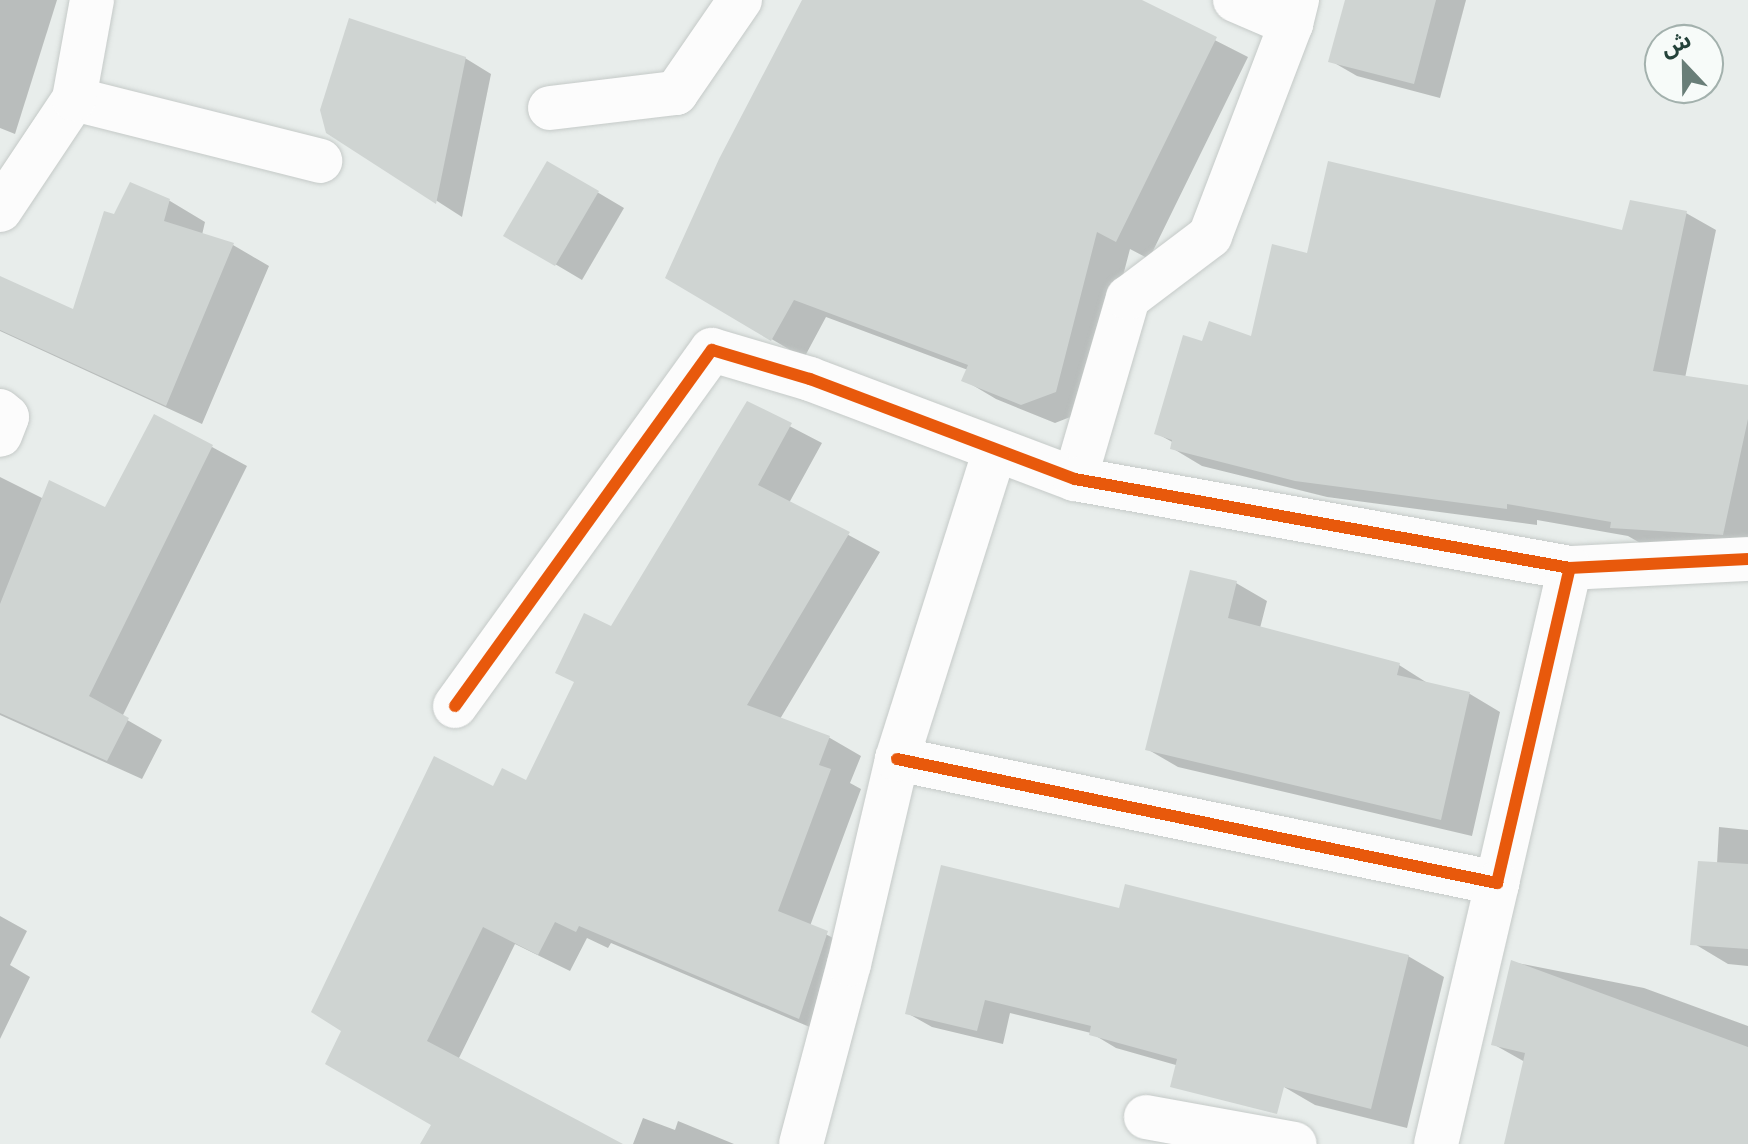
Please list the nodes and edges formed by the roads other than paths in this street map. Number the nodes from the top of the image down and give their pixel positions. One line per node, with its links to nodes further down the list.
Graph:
1 (92, 0): 5 (street)
2 (740, 0): 6 (street)
3 (1235, 0): 4 (street)
4 (1294, 12): 12 (street)
5 (74, 99): 7 (street); 8 (street)
6 (550, 108)
7 (320, 161)
8 (0, 210)
9 (0, 411): 10 (street)
10 (0, 435)
11 (995, 450): 12 (street); 15 (street); 16 (street)
12 (1075, 479): 14 (street)
13 (1748, 559): 14 (street)
14 (1570, 568): 17 (street)
15 (455, 706)
16 (897, 759): 17 (street); 19 (street)
17 (1497, 883): 21 (street)
18 (1146, 1117): 20 (street)
19 (801, 1144)
20 (1295, 1144)
21 (1436, 1144)

